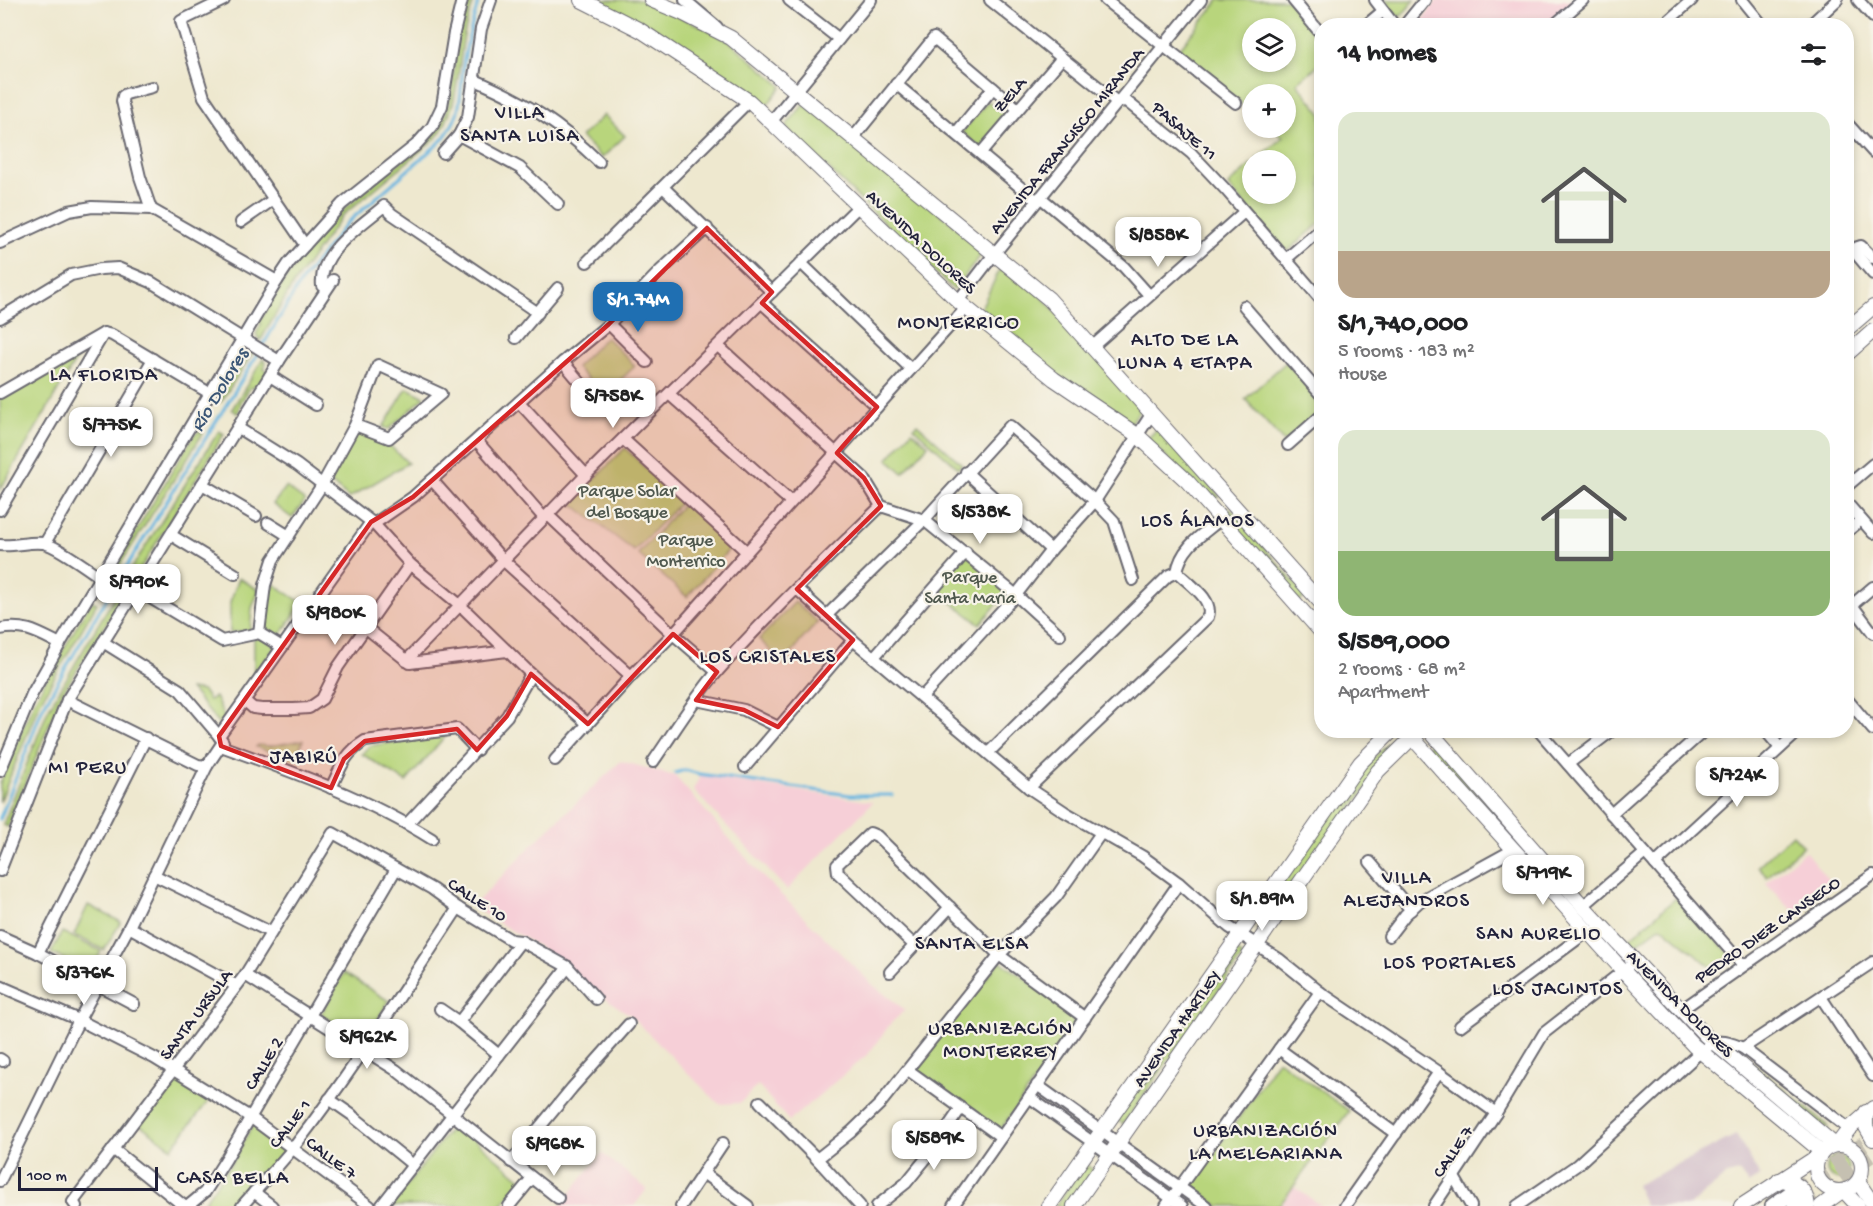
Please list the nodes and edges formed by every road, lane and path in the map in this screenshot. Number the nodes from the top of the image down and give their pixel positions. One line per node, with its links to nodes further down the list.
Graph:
1 (224, 0): 53 (street)
2 (462, 0): 63 (street)
3 (491, 0): 34 (street)
4 (581, 0): 39 (main road, AVENIDA DOLORES)
5 (651, 0): 30 (main road, AVENIDA DOLORES)
6 (685, 0): 30 (street, AVENIDA DOLORES)
7 (871, 0): 31 (street)
8 (990, 0): 33 (street, PASAJE 11)
9 (1201, 0): 32 (street, AVENIDA FRANCISCO MIRANDA)
10 (1293, 0): 29 (street)
11 (1375, 0): 20 (street)
12 (1425, 0): 24 (street)
13 (1583, 0): 25 (street)
14 (1692, 0): 26 (street)
15 (1742, 0): 27 (street)
16 (1837, 0): 28 (street)
17 (1858, 0): 21 (street)
18 (791, 1): 31 (street)
19 (1111, 2): 32 (street)
20 (1383, 11): 22 (street); 23 (street)
21 (1873, 17)
22 (1375, 18)
23 (1389, 18)
24 (1410, 18)
25 (1562, 18)
26 (1671, 18)
27 (1757, 18)
28 (1818, 18)
29 (1314, 25)
30 (731, 39): 38 (main road, AVENIDA DOLORES)
31 (839, 39): 38 (street)
32 (1164, 46): 40 (street, AVENIDA FRANCISCO MIRANDA); 41 (street)
33 (1062, 58): 40 (street, PASAJE 11); 42 (street, ZELA)
34 (474, 80): 46 (street); 51 (street)
35 (896, 84): 37 (street); 45 (street); 47 (street)
36 (152, 87): 57 (street)
37 (993, 88): 42 (street); 45 (street)
38 (796, 92): 43 (street); 47 (main road, AVENIDA DOLORES)
39 (749, 101): 43 (main road, AVENIDA DOLORES); 52 (street)
40 (1118, 102): 54 (street, AVENIDA FRANCISCO MIRANDA); 58 (street, PASAJE 11)
41 (1236, 103)
42 (1018, 109): 50 (street, ZELA)
43 (771, 122): 56 (main road, AVENIDA DOLORES)
44 (1854, 131): 48 (street)
45 (956, 133): 50 (street)
46 (459, 135): 49 (street); 55 (street)
47 (852, 138): 65 (main road, AVENIDA DOLORES)
48 (1873, 152)
49 (443, 153)
50 (981, 153): 54 (street)
51 (599, 162)
52 (663, 187): 60 (street); 69 (street)
53 (274, 199): 59 (street); 63 (street)
54 (1038, 199): 65 (street, AVENIDA FRANCISCO MIRANDA); 76 (street)
55 (558, 204)
56 (858, 207): 70 (street); 78 (main road, AVENIDA DOLORES)
57 (151, 209): 62 (street); 72 (street)
58 (1245, 213): 68 (street, PASAJE 11); 76 (street)
59 (241, 222)
60 (707, 228): 74 (street); 84 (street)
61 (1314, 235): 68 (street)
62 (0, 243)
63 (305, 245): 72 (street)
64 (1854, 249): 67 (street)
65 (995, 253): 78 (street, AVENIDA FRANCISCO MIRANDA); 90 (main road, AVENIDA DOLORES)
66 (1854, 253): 71 (street)
67 (1873, 258)
68 (1286, 259): 75 (street, PASAJE 11)
69 (587, 261)
70 (801, 263): 74 (street); 96 (street)
71 (1873, 274)
72 (277, 281): 88 (street)
73 (558, 288): 81 (street)
74 (772, 292): 77 (street)
75 (1314, 292)
76 (1149, 295): 90 (street)
77 (762, 303): 89 (street); 105 (street)
78 (962, 305): 96 (street, AVENIDA FRANCISCO MIRANDA); 110 (main road, AVENIDA DOLORES)
79 (1244, 306): 98 (street)
80 (1873, 307): 83 (main road)
81 (538, 313): 87 (street); 93 (street)
82 (0, 318): 88 (street)
83 (1854, 323)
84 (609, 324): 94 (street); 95 (street)
85 (104, 333): 92 (street); 99 (street); 126 (street)
86 (1872, 335): 91 (main road)
87 (516, 338)
88 (246, 340): 93 (street); 100 (street)
89 (718, 346): 101 (street); 114 (street)
90 (1092, 347): 106 (main road, AVENIDA DOLORES)
91 (1854, 349)
92 (153, 359): 100 (street); 139 (street)
93 (276, 359): 97 (street)
94 (563, 362): 102 (street); 104 (street)
95 (647, 362)
96 (911, 369): 105 (street, AVENIDA FRANCISCO MIRANDA)
97 (270, 376): 103 (street); 109 (street)
98 (1314, 387)
99 (0, 393)
100 (211, 394): 148 (street)
101 (669, 394): 111 (street); 123 (street)
102 (519, 402): 112 (street); 117 (street)
103 (316, 405)
104 (600, 406)
105 (877, 407): 114 (street, AVENIDA FRANCISCO MIRANDA)
106 (1152, 413): 110 (street); 124 (main road, AVENIDA DOLORES)
107 (1314, 422): 113 (street)
108 (355, 425): 108 (street); 121 (street)
109 (238, 428): 120 (street); 121 (street)
110 (1137, 435): 122 (street); 130 (main road, AVENIDA DOLORES)
111 (623, 439): 117 (street); 142 (street)
112 (477, 441): 118 (street); 129 (street)
113 (1288, 445)
114 (837, 453): 123 (street, AVENIDA FRANCISCO MIRANDA); 125 (street)
115 (1873, 464): 119 (street)
116 (966, 472): 122 (street); 131 (street); 141 (street)
117 (586, 475): 129 (street)
118 (432, 480): 134 (street); 144 (street)
119 (1854, 481)
120 (202, 484): 128 (street); 137 (street)
121 (322, 485): 134 (street); 138 (street)
122 (1095, 501): 141 (street); 149 (street)
123 (791, 502): 142 (street, AVENIDA FRANCISCO MIRANDA)
124 (1230, 502): 130 (main road); 154 (main road, AVENIDA DOLORES)
125 (881, 506): 131 (street); 151 (street)
126 (0, 510)
127 (1854, 512): 132 (street)
128 (256, 516)
129 (546, 516): 144 (street); 166 (street)
130 (1218, 517): 146 (street); 160 (main road, AVENIDA DOLORES)
131 (924, 520): 143 (street); 159 (street)
132 (1861, 520): 135 (street); 136 (street)
133 (268, 523): 138 (street)
134 (373, 523): 145 (street); 171 (street)
135 (1854, 526)
136 (1873, 533)
137 (171, 536): 147 (street); 152 (street)
138 (289, 536): 164 (street)
139 (45, 543): 140 (street); 148 (street)
140 (0, 545)
141 (1051, 550): 153 (street)
142 (747, 552): 166 (street, AVENIDA FRANCISCO MIRANDA)
143 (966, 552): 153 (street); 173 (street)
144 (504, 560): 156 (street); 177 (street)
145 (410, 564): 156 (street); 162 (street)
146 (1177, 572): 199 (street); 207 (street)
147 (235, 574)
148 (100, 578): 170 (street)
149 (1133, 580)
150 (1873, 587): 155 (street)
151 (797, 589): 159 (street); 175 (street)
152 (137, 590): 164 (street); 169 (street)
153 (1016, 595): 167 (street); 178 (street)
154 (1314, 596)
155 (1854, 602)
156 (460, 605): 172 (street); 174 (street)
157 (1314, 609): 160 (main road)
158 (1854, 612): 165 (street)
159 (828, 615): 168 (street)
160 (1305, 616): 161 (main road, AVENIDA DOLORES)
161 (1314, 625)
162 (365, 627): 174 (street); 181 (street)
163 (0, 628): 170 (street)
164 (259, 633): 171 (street)
165 (1873, 633)
166 (673, 634): 175 (street); 177 (street, AVENIDA FRANCISCO MIRANDA)
167 (1060, 635)
168 (853, 640): 173 (street); 184 (street)
169 (103, 642): 179 (street); 196 (street)
170 (60, 644): 205 (street)
171 (282, 647): 181 (street)
172 (507, 651): 174 (street); 176 (street)
173 (874, 657): 178 (street)
174 (406, 661)
175 (717, 672): 180 (street)
176 (531, 674): 183 (street); 198 (street)
177 (631, 676): 183 (street, AVENIDA FRANCISCO MIRANDA)
178 (922, 697): 199 (street)
179 (68, 700): 186 (street); 218 (street)
180 (696, 700): 184 (street); 201 (street)
181 (245, 701): 196 (street)
182 (1854, 707): 185 (street)
183 (588, 724): 200 (street, AVENIDA FRANCISCO MIRANDA)
184 (778, 727): 204 (street)
185 (1873, 730)
186 (146, 738): 203 (street); 235 (street)
187 (1385, 738): 229 (main road, AVENIDA HARTLEY)
188 (1408, 738): 234 (main road, AVENIDA HARTLEY)
189 (1419, 738): 213 (main road, AVENIDA DOLORES)
190 (1436, 738): 222 (main road, AVENIDA DOLORES)
191 (1545, 738): 202 (street)
192 (1602, 738): 202 (street)
193 (1696, 738): 208 (street)
194 (1772, 738): 197 (street)
195 (1791, 738): 197 (street)
196 (220, 741): 203 (street); 206 (street)
197 (1780, 748): 216 (street)
198 (477, 750): 206 (street); 209 (street)
199 (988, 753): 207 (street)
200 (555, 760)
201 (653, 762)
202 (1568, 764): 208 (street)
203 (207, 766): 219 (street)
204 (745, 767)
205 (0, 771)
206 (331, 788): 209 (street)
207 (1029, 788): 211 (street)
208 (1611, 814): 214 (street)
209 (408, 824): 212 (street)
210 (333, 833): 217 (street, CALLE 10); 227 (street, SANTA URSULA)
211 (1101, 833): 221 (street); 236 (street)
212 (432, 839)
213 (1513, 850): 225 (street); 228 (main road, AVENIDA DOLORES)
214 (1645, 853): 216 (street); 222 (street)
215 (1370, 862): 225 (street)
216 (1655, 864): 238 (street)
217 (396, 869): 224 (street, CALLE 10); 252 (street, CALLE 2)
218 (0, 872)
219 (154, 875): 226 (street); 227 (street)
220 (1873, 875): 238 (street, PEDRO DIEZ CANSECO)
221 (1179, 883): 229 (street); 253 (street)
222 (1583, 906): 240 (main road, AVENIDA DOLORES)
223 (950, 907): 233 (street); 233 (street); 236 (street)
224 (458, 908): 232 (street, CALLE 10); 261 (street, CALLE 1)
225 (1411, 910): 231 (street)
226 (129, 927): 243 (street); 244 (street)
227 (270, 932): 242 (street, SANTA URSULA)
228 (1587, 932): 240 (main road, AVENIDA DOLORES); 257 (street)
229 (1241, 935): 234 (street); 278 (main road, AVENIDA HARTLEY)
230 (0, 936): 235 (street)
231 (1389, 936)
232 (521, 941): 239 (street, CALLE 10); 255 (street)
233 (914, 945): 241 (street)
234 (1256, 945): 246 (street); 282 (main road, AVENIDA HARTLEY)
235 (38, 953): 243 (street)
236 (999, 955): 253 (street); 264 (street)
237 (1873, 962): 247 (street)
238 (1743, 965): 251 (street, PEDRO DIEZ CANSECO)
239 (568, 967): 248 (street, CALLE 10); 263 (street)
240 (1629, 967): 251 (main road, AVENIDA DOLORES); 262 (main road, AVENIDA DOLORES); 274 (street, CALLE 7)
241 (890, 972)
242 (245, 975): 244 (street, SANTA URSULA); 252 (street)
243 (98, 984): 249 (street); 254 (street)
244 (236, 985): 265 (street, SANTA URSULA)
245 (0, 986): 254 (street, CALLE 7)
246 (1320, 992): 260 (street); 266 (street)
247 (1821, 997): 259 (street); 267 (street)
248 (596, 999)
249 (134, 1004)
250 (440, 1008): 255 (street)
251 (1681, 1010): 258 (main road, AVENIDA DOLORES)
252 (310, 1016): 261 (street); 276 (street, CALLE 2)
253 (1085, 1018): 268 (street)
254 (80, 1020): 265 (street, CALLE 7); 298 (street)
255 (459, 1022): 263 (street)
256 (629, 1024): 291 (street)
257 (1460, 1026)
258 (1718, 1042): 259 (street); 262 (street); 285 (main road, AVENIDA DOLORES)
259 (1743, 1048): 277 (street)
260 (1279, 1049): 279 (street); 300 (street)
261 (364, 1050): 270 (street, CALLE 1); 275 (street)
262 (1700, 1052): 288 (main road, AVENIDA DOLORES); 327 (street)
263 (499, 1054): 275 (street)
264 (908, 1070): 272 (street); 290 (street)
265 (173, 1071): 276 (street, CALLE 7); 287 (street, SANTA URSULA)
266 (1439, 1072): 274 (street); 279 (street)
267 (1873, 1076)
268 (1037, 1085): 269 (street); 278 (street)
269 (1029, 1097): 280 (street); 284 (street)
270 (329, 1099): 286 (street, CALLE 1); 292 (street)
271 (760, 1102): 290 (street)
272 (961, 1108): 280 (street); 318 (street)
273 (1870, 1110): 277 (main road); 281 (main road)
274 (1496, 1113): 295 (street, CALLE 7)
275 (452, 1115): 291 (street); 292 (street)
276 (250, 1117): 286 (street, CALLE 7); 309 (street, CALLE 2)
277 (1849, 1129): 285 (main road)
278 (1101, 1131): 282 (street); 284 (main road, AVENIDA HARTLEY)
279 (1396, 1134): 324 (street)
280 (1001, 1137): 319 (street)
281 (1873, 1139)
282 (1117, 1142): 289 (main road, AVENIDA HARTLEY); 300 (street)
283 (723, 1143): 294 (street)
284 (1093, 1143): 289 (street); 320 (main road, AVENIDA HARTLEY)
285 (1836, 1145): 288 (main road); 299 (main road)
286 (293, 1148): 302 (street, CALLE 1); 312 (street, CALLE 7)
287 (113, 1149): 305 (street); 308 (street, SANTA URSULA)
288 (1821, 1153): 297 (main road); 301 (main road)
289 (1109, 1154): 306 (street); 321 (main road, AVENIDA HARTLEY)
290 (817, 1159): 317 (street)
291 (511, 1162): 296 (street)
292 (413, 1165): 313 (street)
293 (1873, 1171): 299 (main road)
294 (703, 1173): 315 (street); 316 (street)
295 (1454, 1177): 325 (street, CALLE 7); 326 (street)
296 (532, 1178): 303 (street); 314 (street)
297 (1779, 1180): 304 (main road); 328 (main road)
298 (0, 1181)
299 (1858, 1181): 301 (main road); 307 (main road)
300 (1180, 1187): 306 (street); 323 (street)
301 (1843, 1191): 330 (main road); 331 (main road)
302 (254, 1192): 310 (street, CALLE 1); 311 (street)
303 (558, 1198)
304 (1800, 1201): 329 (highway)
305 (171, 1202): 309 (street)
306 (1169, 1202): 322 (street)
307 (1873, 1204)
308 (76, 1206)
309 (186, 1206)
310 (242, 1206)
311 (272, 1206)
312 (370, 1206)
313 (381, 1206)
314 (509, 1206)
315 (681, 1206)
316 (748, 1206)
317 (860, 1206)
318 (877, 1206)
319 (952, 1206)
320 (1049, 1206)
321 (1074, 1206)
322 (1182, 1206)
323 (1206, 1206)
324 (1345, 1206)
325 (1434, 1206)
326 (1472, 1206)
327 (1517, 1206)
328 (1741, 1206)
329 (1773, 1206)
330 (1821, 1206)
331 (1858, 1206)

